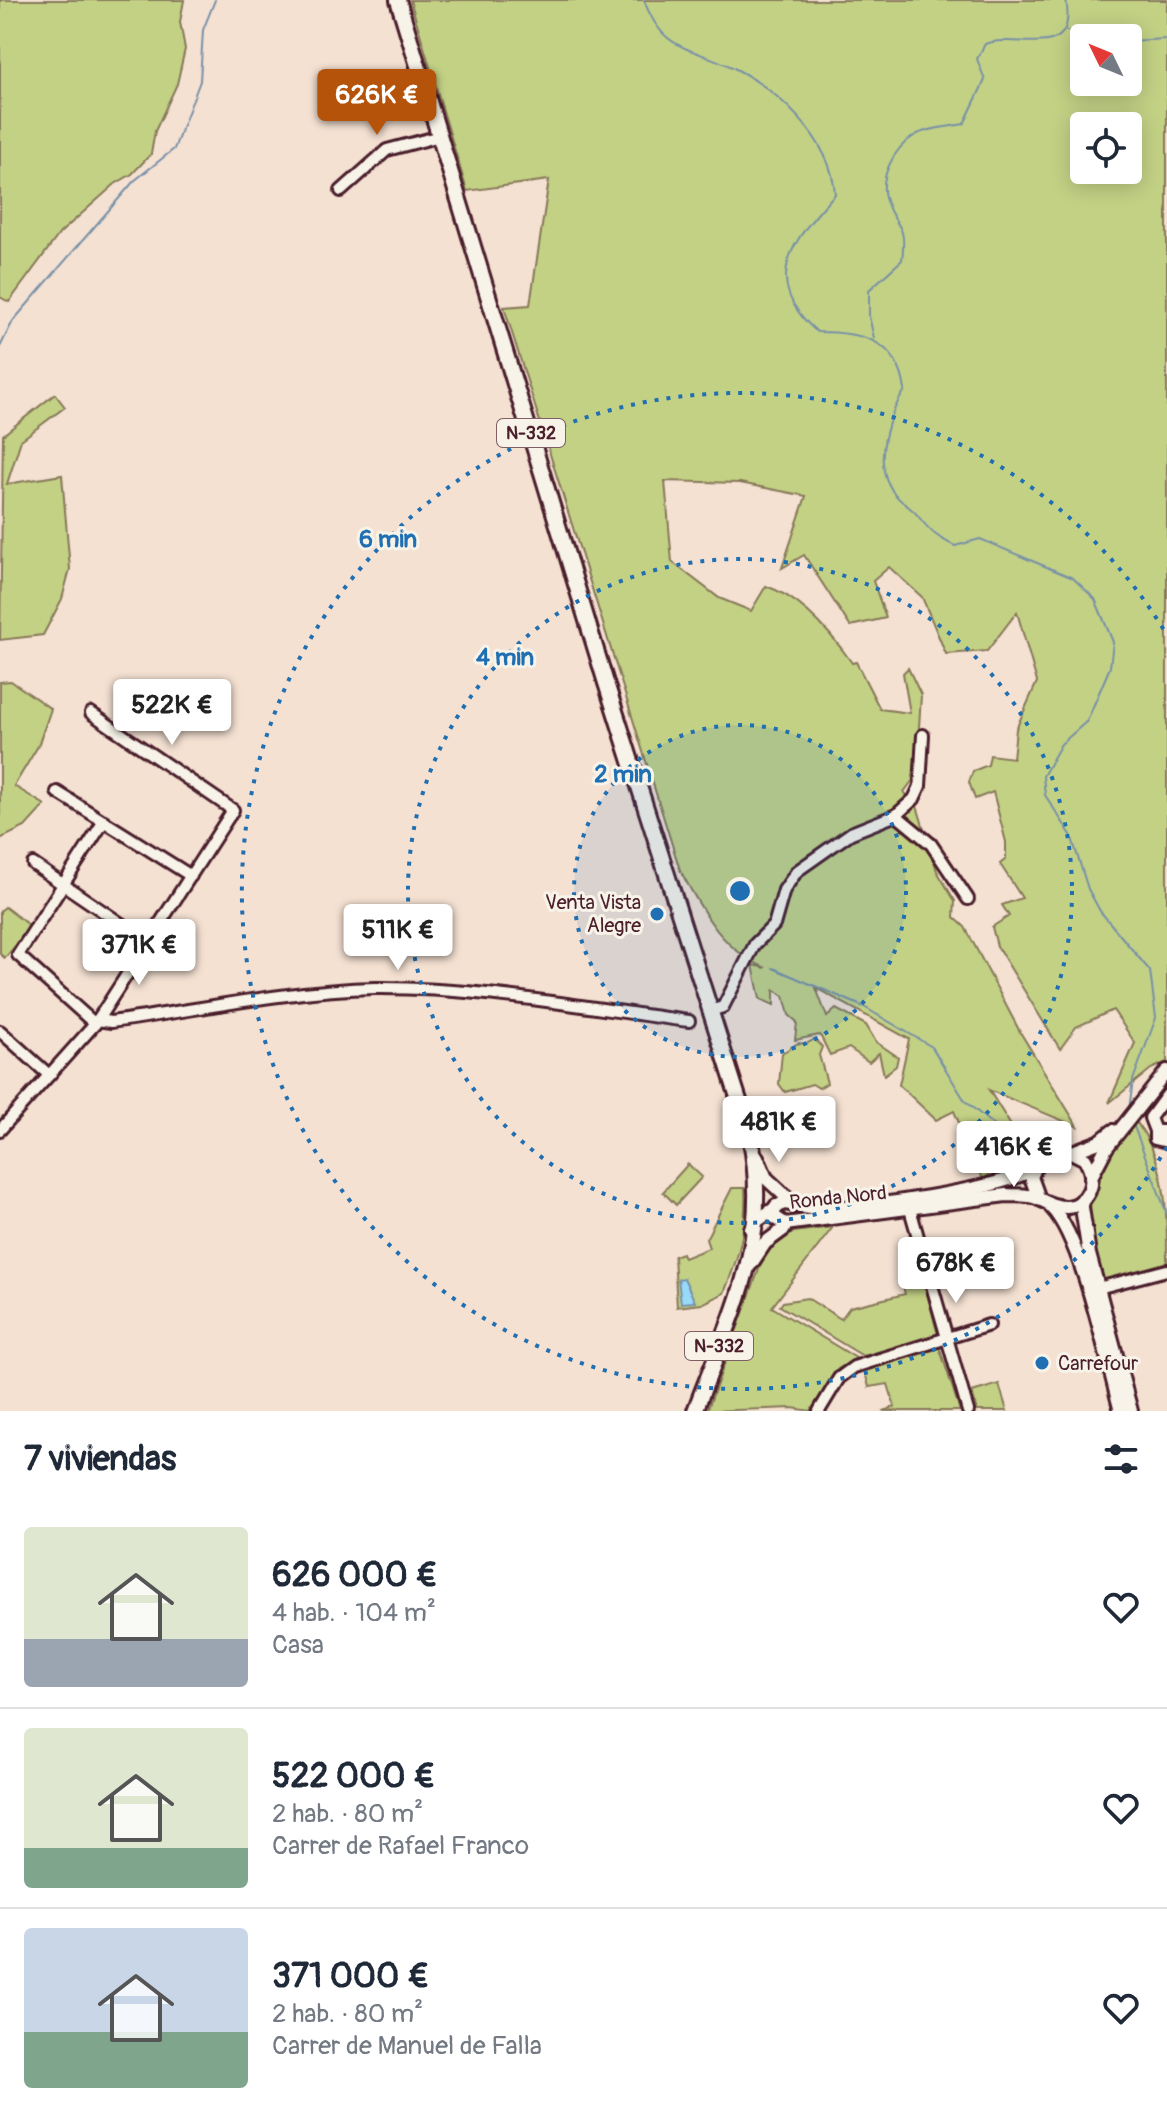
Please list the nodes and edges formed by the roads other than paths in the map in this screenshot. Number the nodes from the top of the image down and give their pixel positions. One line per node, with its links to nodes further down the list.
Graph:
1 (398, 0): 2 (highway, N-332)
2 (440, 136): 3 (street); 14 (highway, N-332)
3 (341, 191)
4 (91, 713): 10 (street)
5 (923, 735): 7 (street)
6 (57, 792): 8 (street)
7 (896, 815): 12 (street); 14 (street)
8 (104, 821): 10 (street); 11 (street)
9 (33, 864): 11 (street)
10 (191, 876): 13 (street)
11 (62, 886): 13 (street); 16 (street)
12 (968, 899)
13 (148, 942): 16 (street)
14 (712, 1018): 23 (highway, N-332); 28 (highway, N-332)
15 (689, 1021): 16 (street)
16 (96, 1022): 19 (street)
17 (0, 1031): 19 (street)
18 (1167, 1071): 21 (main road, Ronda Nord)
19 (49, 1075): 22 (street)
20 (1167, 1095): 24 (street)
21 (1138, 1106): 25 (main road, Ronda Nord); 27 (main road, Ronda Nord)
22 (0, 1130)
23 (750, 1135): 31 (main road); 35 (highway, N-332)
24 (1162, 1137)
25 (1075, 1151): 26 (main road, Ronda Nord); 27 (main road)
26 (1032, 1169): 29 (main road); 31 (main road, Ronda Nord)
27 (1091, 1177): 30 (main road, Ronda Nord)
28 (753, 1198): 35 (main road); 38 (highway, N-332)
29 (1039, 1199): 33 (main road, Ronda Nord); 34 (main road, Ronda Nord)
30 (1081, 1201): 33 (main road); 41 (main road)
31 (793, 1203): 32 (main road, Ronda Nord)
32 (776, 1206): 35 (main road); 36 (main road, Ronda Nord)
33 (1051, 1207): 48 (main road)
34 (910, 1209): 36 (main road, Ronda Nord); 43 (street)
35 (758, 1220): 37 (main road); 38 (main road); 40 (highway, N-332)
36 (800, 1223): 37 (main road)
37 (784, 1229): 40 (main road)
38 (749, 1233): 44 (highway, N-332)
39 (1167, 1270): 41 (street)
40 (743, 1282): 45 (highway, N-332)
41 (1098, 1288): 49 (main road)
42 (989, 1325): 43 (street)
43 (947, 1338): 46 (street); 47 (street)
44 (689, 1411)
45 (695, 1411)
46 (819, 1411)
47 (968, 1411)
48 (1121, 1411)
49 (1131, 1411)

